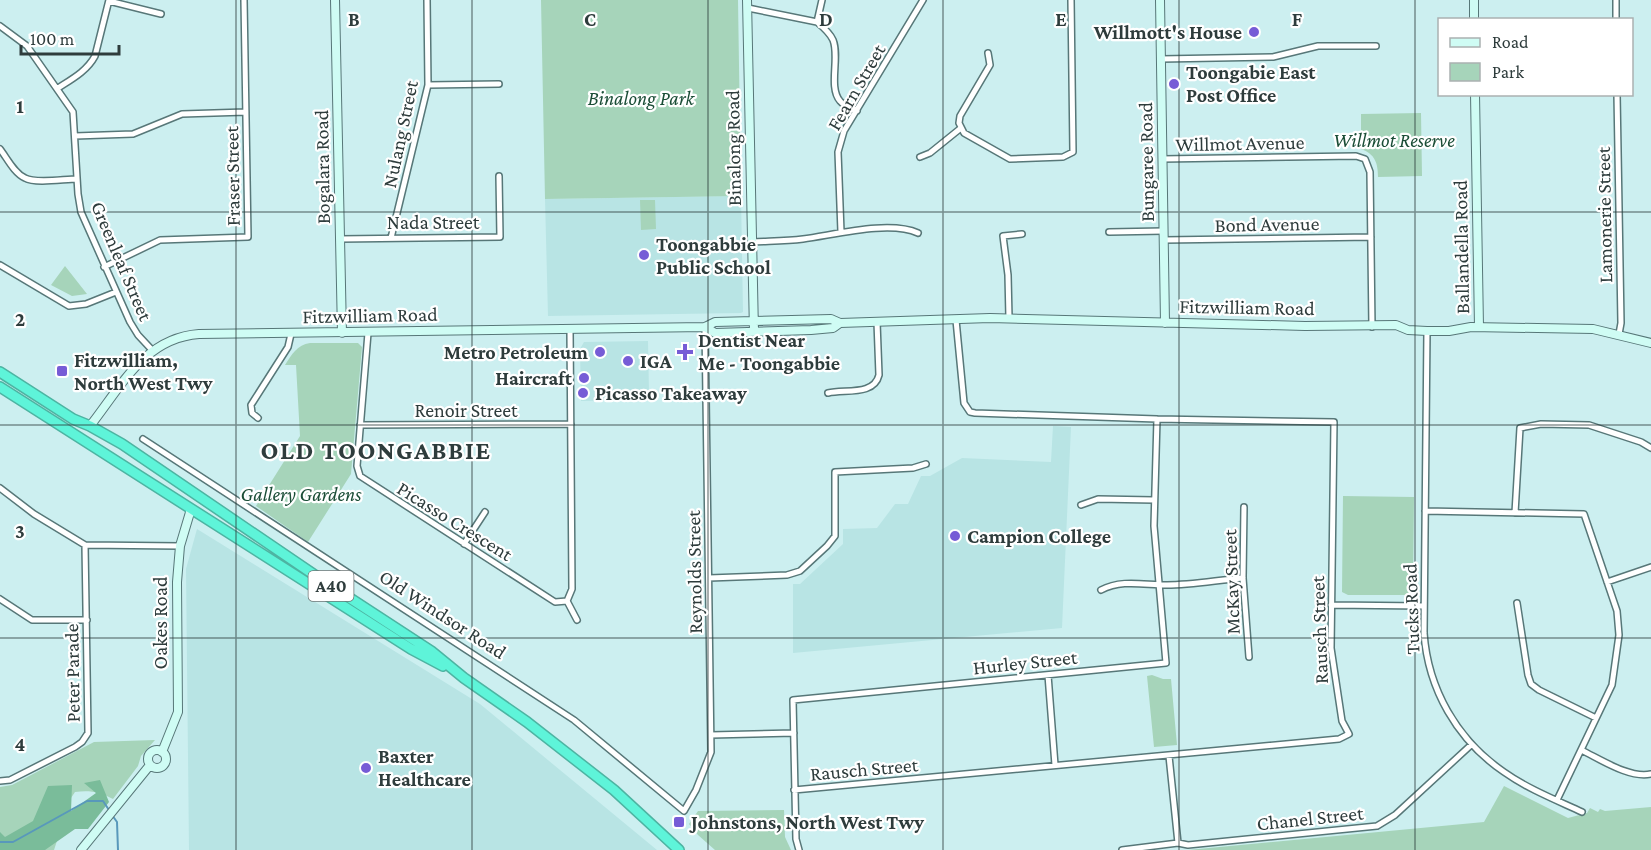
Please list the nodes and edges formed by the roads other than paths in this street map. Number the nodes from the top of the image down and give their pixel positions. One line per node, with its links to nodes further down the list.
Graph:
1 (244, 0): 26 (street, Fraser Street)
2 (335, 0): 41 (main road, Bogalara Road)
3 (427, 0): 21 (street, Nulang Street)
4 (822, 0): 15 (street)
5 (923, 0): 25 (street, Fearn Street)
6 (1071, 0): 27 (street)
7 (1160, 0): 19 (main road, Bungaree Road)
8 (1474, 0): 13 (main road)
9 (1616, 0): 14 (street)
10 (109, 1): 12 (street); 22 (street)
11 (748, 4): 15 (street); 43 (main road, Binalong Road)
12 (161, 14)
13 (1474, 18)
14 (1616, 18)
15 (817, 22): 25 (street)
16 (0, 26): 22 (street, Greenleaf Street)
17 (1376, 46): 19 (street)
18 (988, 53): 27 (street)
19 (1161, 59): 31 (main road, Bungaree Road)
20 (499, 84): 21 (street)
21 (428, 85): 40 (street, Nulang Street)
22 (58, 88): 28 (street, Greenleaf Street)
23 (1475, 96): 55 (main road, Ballandella Road)
24 (1617, 96): 62 (street, Lamonerie Street)
25 (856, 111): 35 (street, Fearn Street)
26 (246, 112): 28 (street); 45 (street, Fraser Street)
27 (961, 128): 30 (street)
28 (75, 136): 33 (street, Greenleaf Street)
29 (0, 149): 33 (street)
30 (920, 157)
31 (1162, 159): 34 (main road, Bungaree Road); 39 (street, Willmot Avenue)
32 (499, 176): 40 (street, Nada Street)
33 (77, 179): 45 (street, Greenleaf Street)
34 (1164, 231): 36 (street); 42 (main road, Bungaree Road)
35 (841, 232): 37 (street); 43 (street)
36 (1109, 232)
37 (918, 233)
38 (1022, 234): 47 (street)
39 (1371, 237): 42 (street, Bond Avenue); 54 (street, Willmot Avenue)
40 (391, 238): 41 (street, Nada Street)
41 (340, 239): 59 (main road, Bogalara Road)
42 (1164, 240): 52 (main road, Bungaree Road)
43 (752, 242): 49 (main road, Binalong Road)
44 (0, 264): 46 (street)
45 (104, 267): 46 (street, Greenleaf Street)
46 (116, 292): 64 (street, Greenleaf Street)
47 (1010, 318): 48 (main road, Fitzwilliam Road); 52 (main road, Fitzwilliam Road)
48 (956, 320): 50 (main road, Fitzwilliam Road); 69 (street, Rausch Street)
49 (753, 321): 51 (main road, Fitzwilliam Road); 53 (main road, Fitzwilliam Road); 58 (main road, Binalong Road)
50 (877, 322): 51 (main road, Fitzwilliam Road); 67 (street)
51 (840, 323): 58 (main road, Fitzwilliam Road)
52 (1165, 323): 54 (main road, Fitzwilliam Road)
53 (705, 327): 56 (main road, Fitzwilliam Road); 58 (main road, Fitzwilliam Road); 90 (street, Reynolds Street)
54 (1372, 327): 57 (main road, Fitzwilliam Road)
55 (1479, 327): 57 (main road, Fitzwilliam Road); 62 (main road, Fitzwilliam Road)
56 (570, 330): 60 (main road, Fitzwilliam Road); 70 (street)
57 (1427, 331): 84 (street, Tucks Road)
58 (754, 332)
59 (342, 333): 60 (main road, Fitzwilliam Road); 61 (main road, Fitzwilliam Road)
60 (368, 333): 72 (street, Picasso Crescent)
61 (291, 334): 64 (main road, Fitzwilliam Road); 68 (street)
62 (1619, 334): 63 (main road, Fitzwilliam Road)
63 (1651, 343)
64 (152, 350): 71 (main road, Fitzwilliam Road)
65 (0, 372): 71 (highway, Old Windsor Road / A40)
66 (0, 387): 73 (highway, Old Windsor Road / A40)
67 (828, 393)
68 (258, 418)
69 (1157, 419): 79 (street, Hurley Street); 98 (street, Rausch Street)
70 (571, 424): 72 (street, Renoir Street); 96 (street)
71 (90, 426): 73 (highway, Fitzwilliam Road); 78 (highway, Old Windsor Road / A40)
72 (360, 426): 86 (street, Picasso Crescent)
73 (81, 438): 82 (highway, Old Windsor Road / A40)
74 (142, 439): 118 (street, Old Windsor Road)
75 (1651, 448): 85 (street)
76 (926, 464): 90 (street)
77 (0, 488): 87 (street)
78 (199, 494): 82 (highway, Oakes Road); 104 (highway, Old Windsor Road / A40)
79 (1154, 500): 80 (street); 93 (street, Hurley Street)
80 (1081, 505)
81 (1244, 507): 91 (street, McKay Street)
82 (191, 510): 88 (main road, Oakes Road); 104 (highway, Old Windsor Road / A40)
83 (485, 512): 86 (street)
84 (1425, 512): 85 (street); 99 (street, Tucks Road)
85 (1515, 513): 92 (street)
86 (464, 544): 96 (street, Picasso Crescent)
87 (85, 546): 88 (street); 100 (street, Peter Parade)
88 (180, 546): 110 (main road, Oakes Road)
89 (1651, 567): 92 (street)
90 (709, 578): 107 (street, Reynolds Street)
91 (1243, 578): 93 (street); 102 (street, McKay Street)
92 (1607, 582): 105 (street)
93 (1158, 584): 94 (street); 103 (street, Hurley Street)
94 (1101, 590)
95 (0, 599): 100 (street)
96 (567, 601): 101 (street)
97 (1517, 603): 105 (street)
98 (1331, 605): 99 (street); 111 (street, Rausch Street)
99 (1424, 606): 108 (street, Tucks Road)
100 (87, 620): 115 (street, Peter Parade)
101 (577, 620)
102 (1249, 657)
103 (1048, 675): 106 (street, Hurley Street); 113 (street)
104 (464, 678): 122 (highway, Old Windsor Road / A40)
105 (1596, 718): 109 (street)
106 (794, 733): 107 (street); 116 (street, Hurley Street)
107 (711, 735): 118 (street, Reynolds Street)
108 (1471, 745): 117 (street, Tucks Road); 120 (street, Chanel Street)
109 (1581, 750): 114 (street); 117 (street)
110 (162, 752): 112 (main road); 112 (main road)
111 (1169, 756): 113 (street, Rausch Street); 120 (street)
112 (150, 765): 121 (main road)
113 (1055, 765): 116 (street, Rausch Street)
114 (1651, 774)
115 (0, 781)
116 (794, 790): 123 (street, Hurley Street)
117 (1557, 800): 119 (street, Tucks Road)
118 (684, 811)
119 (1582, 812)
120 (1178, 843): 124 (street, Chanel Street)
121 (81, 850)
122 (679, 850)
123 (799, 850)
124 (1122, 850)

